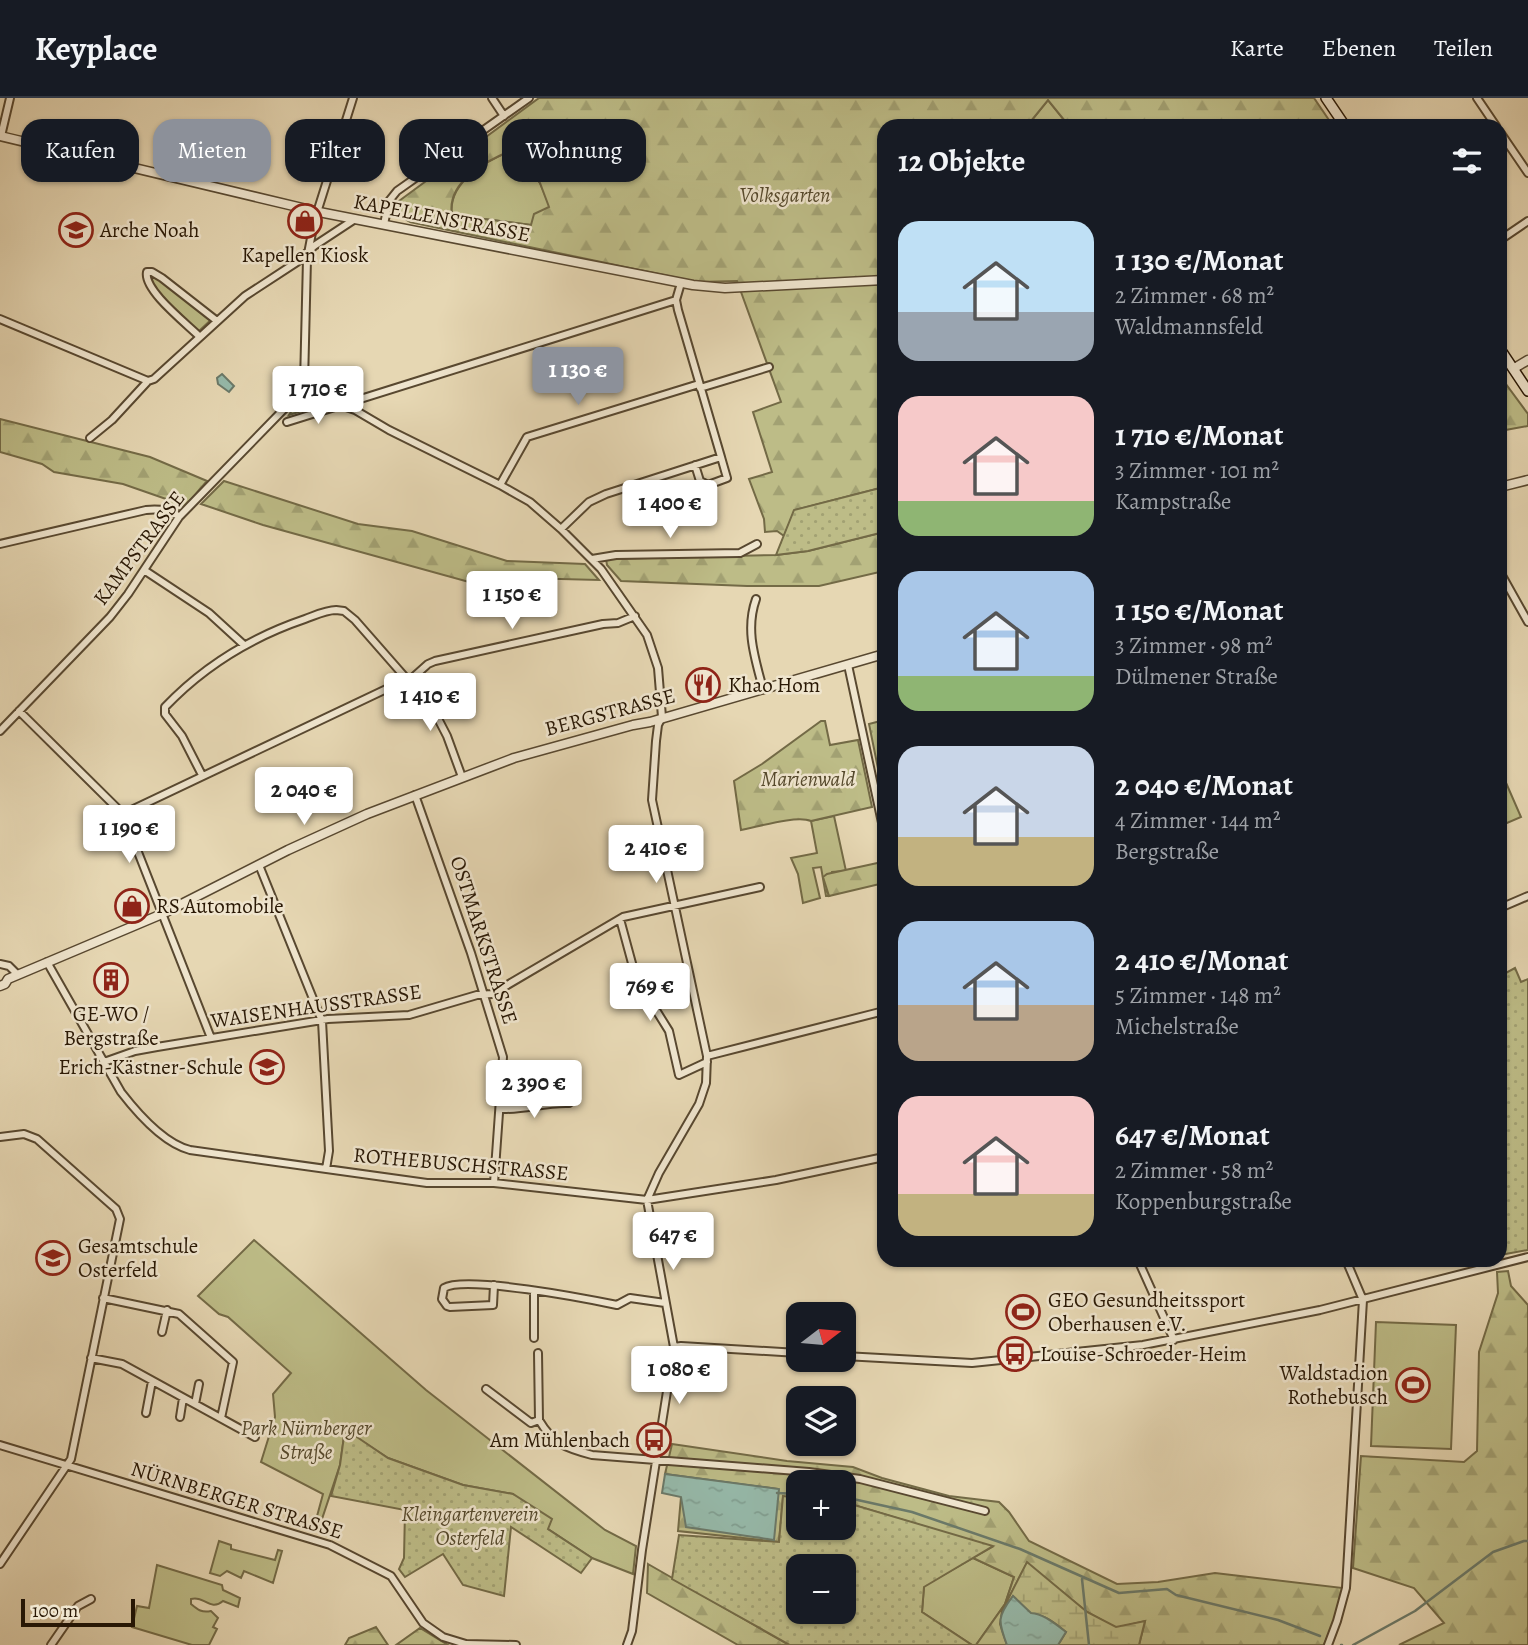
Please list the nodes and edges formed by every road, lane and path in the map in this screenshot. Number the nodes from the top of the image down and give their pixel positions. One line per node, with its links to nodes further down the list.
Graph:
1 (10, 98): 10 (street)
2 (353, 98): 13 (street)
3 (492, 98): 7 (street)
4 (529, 98): 7 (street)
5 (1477, 98): 9 (street)
6 (1331, 100): 8 (main road)
7 (504, 116): 16 (street)
8 (1341, 119)
9 (1491, 119)
10 (1, 136): 13 (street, KAPELLENSTRASSE)
11 (1507, 142): 12 (street)
12 (1528, 173)
13 (318, 212): 14 (street, KAPELLENSTRASSE); 18 (street)
14 (355, 219): 16 (street, KAPELLENSTRASSE); 18 (street)
15 (1528, 221): 17 (street)
16 (384, 224): 20 (street, KAPELLENSTRASSE)
17 (1507, 235)
18 (308, 252): 23 (street); 30 (street)
19 (877, 279): 20 (street, KAPELLENSTRASSE)
20 (681, 283): 21 (street)
21 (676, 300): 31 (street); 33 (street)
22 (0, 318): 29 (street)
23 (217, 321): 24 (street); 24 (street)
24 (201, 337): 29 (street)
25 (1507, 360): 28 (main road)
26 (1528, 360): 28 (street)
27 (769, 367): 31 (street)
28 (1513, 369): 32 (main road)
29 (148, 381): 35 (street)
30 (304, 383): 33 (street); 41 (street, KAMPSTRASSE)
31 (699, 386): 36 (street); 39 (street)
32 (1528, 390)
33 (340, 405): 34 (street); 39 (street)
34 (287, 422)
35 (90, 438)
36 (722, 457): 37 (street); 37 (street)
37 (695, 465): 42 (street)
38 (1528, 480): 40 (street)
39 (500, 485): 42 (street)
40 (1507, 485)
41 (179, 517): 43 (street); 46 (street, KAMPSTRASSE)
42 (561, 529): 45 (street)
43 (0, 544)
44 (757, 544): 45 (street)
45 (592, 559): 49 (street)
46 (144, 570): 51 (street); 56 (street, KAMPSTRASSE)
47 (1507, 584): 50 (street)
48 (756, 599): 55 (street)
49 (635, 616): 54 (street); 57 (street)
50 (1528, 622)
51 (244, 645): 54 (street); 59 (street)
52 (877, 656): 53 (street, BERGSTRASSE)
53 (848, 665): 55 (street, BERGSTRASSE); 62 (street)
54 (409, 681): 59 (street); 60 (street)
55 (763, 689): 57 (street, BERGSTRASSE)
56 (19, 711): 58 (street, KAMPSTRASSE); 63 (street)
57 (662, 717): 60 (street, BERGSTRASSE); 67 (street)
58 (0, 731)
59 (202, 775): 63 (street)
60 (462, 777): 61 (street, BERGSTRASSE)
61 (415, 795): 64 (street, BERGSTRASSE); 76 (street, OSTMARKSTRASSE)
62 (877, 800)
63 (123, 814): 69 (street)
64 (259, 865): 69 (street, BERGSTRASSE); 78 (street)
65 (760, 887): 67 (street, WAISENHAUSSTRASSE)
66 (1528, 896): 68 (street)
67 (673, 905): 70 (street, WAISENHAUSSTRASSE); 80 (street)
68 (1507, 905)
69 (162, 914): 71 (street, BERGSTRASSE); 79 (street)
70 (620, 919): 76 (street, WAISENHAUSSTRASSE); 80 (street)
71 (47, 962): 73 (street, BERGSTRASSE); 81 (street, ROTHEBUSCHSTRASSE)
72 (0, 964): 73 (street)
73 (17, 974): 74 (street, BERGSTRASSE)
74 (4, 978): 75 (street, BERGSTRASSE)
75 (0, 986)
76 (484, 993): 78 (street, WAISENHAUSSTRASSE); 83 (street, OSTMARKSTRASSE)
77 (877, 1013): 80 (street)
78 (322, 1021): 79 (street, WAISENHAUSSTRASSE); 86 (street)
79 (211, 1038): 81 (street, WAISENHAUSSTRASSE)
80 (707, 1059): 88 (street)
81 (104, 1062): 86 (street, ROTHEBUSCHSTRASSE)
82 (569, 1102): 83 (street)
83 (500, 1109): 87 (street, OSTMARKSTRASSE)
84 (0, 1137): 96 (street)
85 (877, 1158): 88 (street, ROTHEBUSCHSTRASSE)
86 (326, 1169): 87 (street, ROTHEBUSCHSTRASSE)
87 (494, 1183): 88 (street, ROTHEBUSCHSTRASSE)
88 (647, 1199): 98 (street)
89 (1528, 1257): 90 (street)
90 (1507, 1262)
91 (1141, 1267): 102 (street)
92 (1349, 1267): 97 (street)
93 (1490, 1267): 97 (street)
94 (494, 1286): 94 (street); 95 (street)
95 (534, 1292): 98 (street); 101 (street)
96 (103, 1298): 99 (street); 107 (street)
97 (1363, 1300): 102 (street); 127 (street)
98 (665, 1303): 103 (street)
99 (167, 1310): 100 (street); 115 (street)
100 (162, 1332)
101 (534, 1338)
102 (1174, 1340): 106 (street)
103 (674, 1348): 104 (street); 119 (street)
104 (786, 1352)
105 (538, 1353): 116 (street)
106 (856, 1357)
107 (91, 1358): 108 (street); 120 (street)
108 (152, 1381): 111 (street); 113 (street)
109 (199, 1384): 112 (street)
110 (485, 1389): 116 (street)
111 (183, 1398): 112 (street); 114 (street)
112 (195, 1404): 115 (street)
113 (146, 1413)
114 (180, 1417)
115 (221, 1418): 117 (street)
116 (539, 1420): 119 (street)
117 (255, 1437)
118 (0, 1446): 120 (street, NÜRNBERGER STRASSE)
119 (656, 1461): 121 (street); 126 (street)
120 (68, 1465): 122 (street); 125 (street, NÜRNBERGER STRASSE)
121 (985, 1511)
122 (0, 1564)
123 (91, 1599): 124 (street)
124 (51, 1645)
125 (516, 1645)
126 (627, 1645)
127 (1328, 1645)

